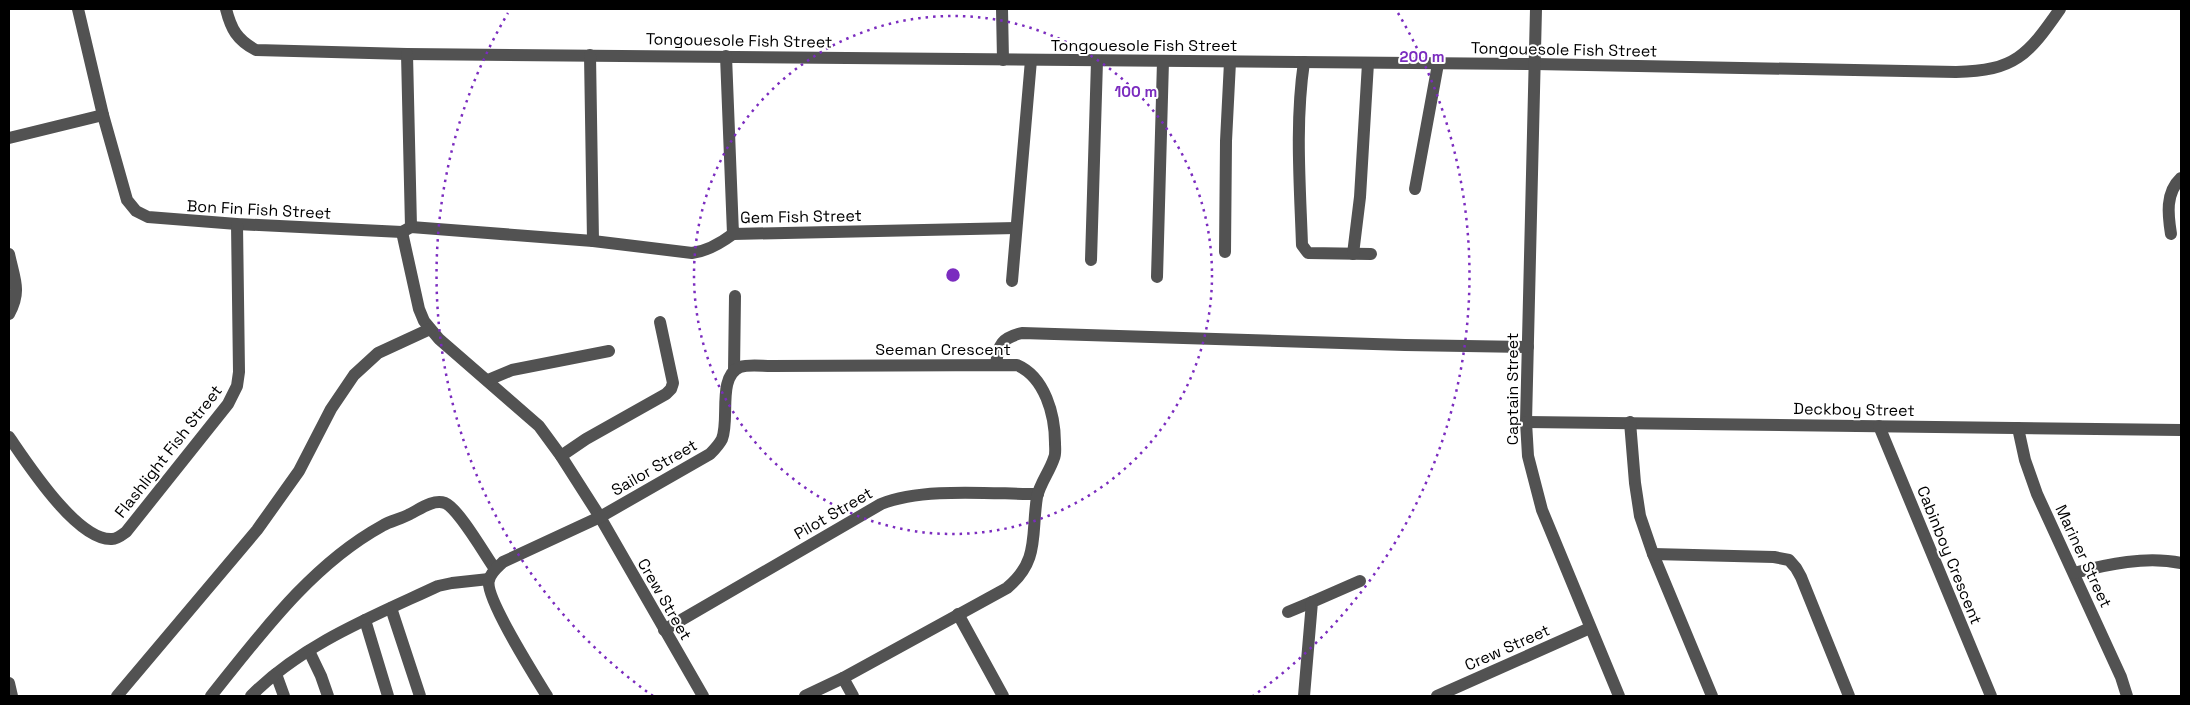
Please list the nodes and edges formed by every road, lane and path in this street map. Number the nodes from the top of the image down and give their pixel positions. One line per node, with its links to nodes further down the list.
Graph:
1 (78, 9): 18 (street, Bon Fin Fish Street)
2 (226, 9): 6 (street, Tongouesole Fish Street)
3 (1002, 9): 9 (street)
4 (1536, 9): 17 (street, Captain Street)
5 (2060, 9): 17 (street, Tongouesole Fish Street)
6 (407, 54): 7 (street, Tongouesole Fish Street); 25 (street)
7 (590, 54): 8 (street, Tongouesole Fish Street); 28 (street)
8 (726, 56): 9 (street, Tongouesole Fish Street); 26 (street, Gem Fish Street)
9 (1003, 60): 10 (street, Tongouesole Fish Street)
10 (1031, 60): 11 (street, Tongouesole Fish Street); 24 (street)
11 (1097, 61): 12 (street, Tongouesole Fish Street); 33 (street)
12 (1163, 61): 13 (street, Tongouesole Fish Street); 34 (street)
13 (1230, 62): 14 (street, Tongouesole Fish Street); 29 (street)
14 (1304, 62): 15 (street, Tongouesole Fish Street); 31 (street)
15 (1368, 63): 16 (street, Tongouesole Fish Street); 31 (street)
16 (1438, 64): 17 (street, Tongouesole Fish Street); 21 (street)
17 (1535, 64): 40 (street, Captain Street)
18 (102, 115): 19 (street); 23 (street, Bon Fin Fish Street)
19 (9, 138)
20 (2181, 178): 22 (street)
21 (1415, 189)
22 (2175, 217): 27 (street)
23 (237, 224): 25 (street, Bon Fin Fish Street); 50 (street, Flashlight Fish Street)
24 (1016, 228): 26 (street, Gem Fish Street); 35 (street)
25 (406, 229): 28 (street, Bon Fin Fish Street); 39 (street)
26 (733, 234): 28 (street, Bon Fin Fish Street)
27 (2171, 234)
28 (593, 241)
29 (1225, 252)
30 (9, 254): 37 (street)
31 (1353, 254): 32 (street)
32 (1371, 254)
33 (1091, 260)
34 (1157, 277)
35 (1012, 281)
36 (735, 296): 43 (street, Sailor Street)
37 (9, 314)
38 (660, 322): 51 (street)
39 (430, 329): 44 (street, Crew Street); 71 (street)
40 (1528, 347): 42 (street); 45 (street, Captain Street)
41 (609, 351): 44 (street)
42 (996, 365): 43 (street, Seeman Crescent); 52 (street, Seeman Crescent)
43 (730, 376): 53 (street, Sailor Street)
44 (488, 380): 51 (street, Crew Street)
45 (1526, 422): 46 (street, Deckboy Street); 64 (street, Captain Street)
46 (1630, 422): 47 (street, Deckboy Street); 54 (street)
47 (1879, 426): 48 (street, Deckboy Street); 88 (street, Cabinboy Crescent)
48 (2018, 428): 49 (street, Deckboy Street); 56 (street, Mariner Street)
49 (2181, 430)
50 (9, 437)
51 (561, 456): 53 (street, Crew Street)
52 (1038, 494): 62 (street, Seeman Crescent); 65 (street, Pilot Street)
53 (600, 517): 57 (street, Sailor Street); 65 (street, Crew Street)
54 (1653, 554): 86 (street); 87 (street)
55 (2181, 563): 56 (street)
56 (2074, 573): 89 (street, Mariner Street)
57 (492, 574): 60 (street); 72 (street); 78 (street)
58 (1360, 581): 59 (street)
59 (1312, 602): 61 (street); 83 (street)
60 (391, 608): 63 (street); 77 (street)
61 (1288, 612)
62 (958, 614): 68 (street, Seeman Crescent); 82 (street)
63 (365, 620): 66 (street); 76 (street)
64 (1590, 628): 84 (street, Crew Street); 85 (street, Captain Street)
65 (664, 630): 79 (street, Crew Street)
66 (309, 651): 67 (street); 75 (street)
67 (276, 674): 73 (street); 74 (street)
68 (843, 678): 80 (street, Seeman Crescent); 81 (street)
69 (9, 683): 70 (street)
70 (12, 696)
71 (117, 696)
72 (211, 696)
73 (251, 696)
74 (284, 696)
75 (328, 696)
76 (388, 696)
77 (420, 696)
78 (547, 696)
79 (703, 696)
80 (805, 696)
81 (854, 696)
82 (1003, 696)
83 (1304, 696)
84 (1437, 696)
85 (1619, 696)
86 (1712, 696)
87 (1849, 696)
88 (1990, 696)
89 (2127, 696)

